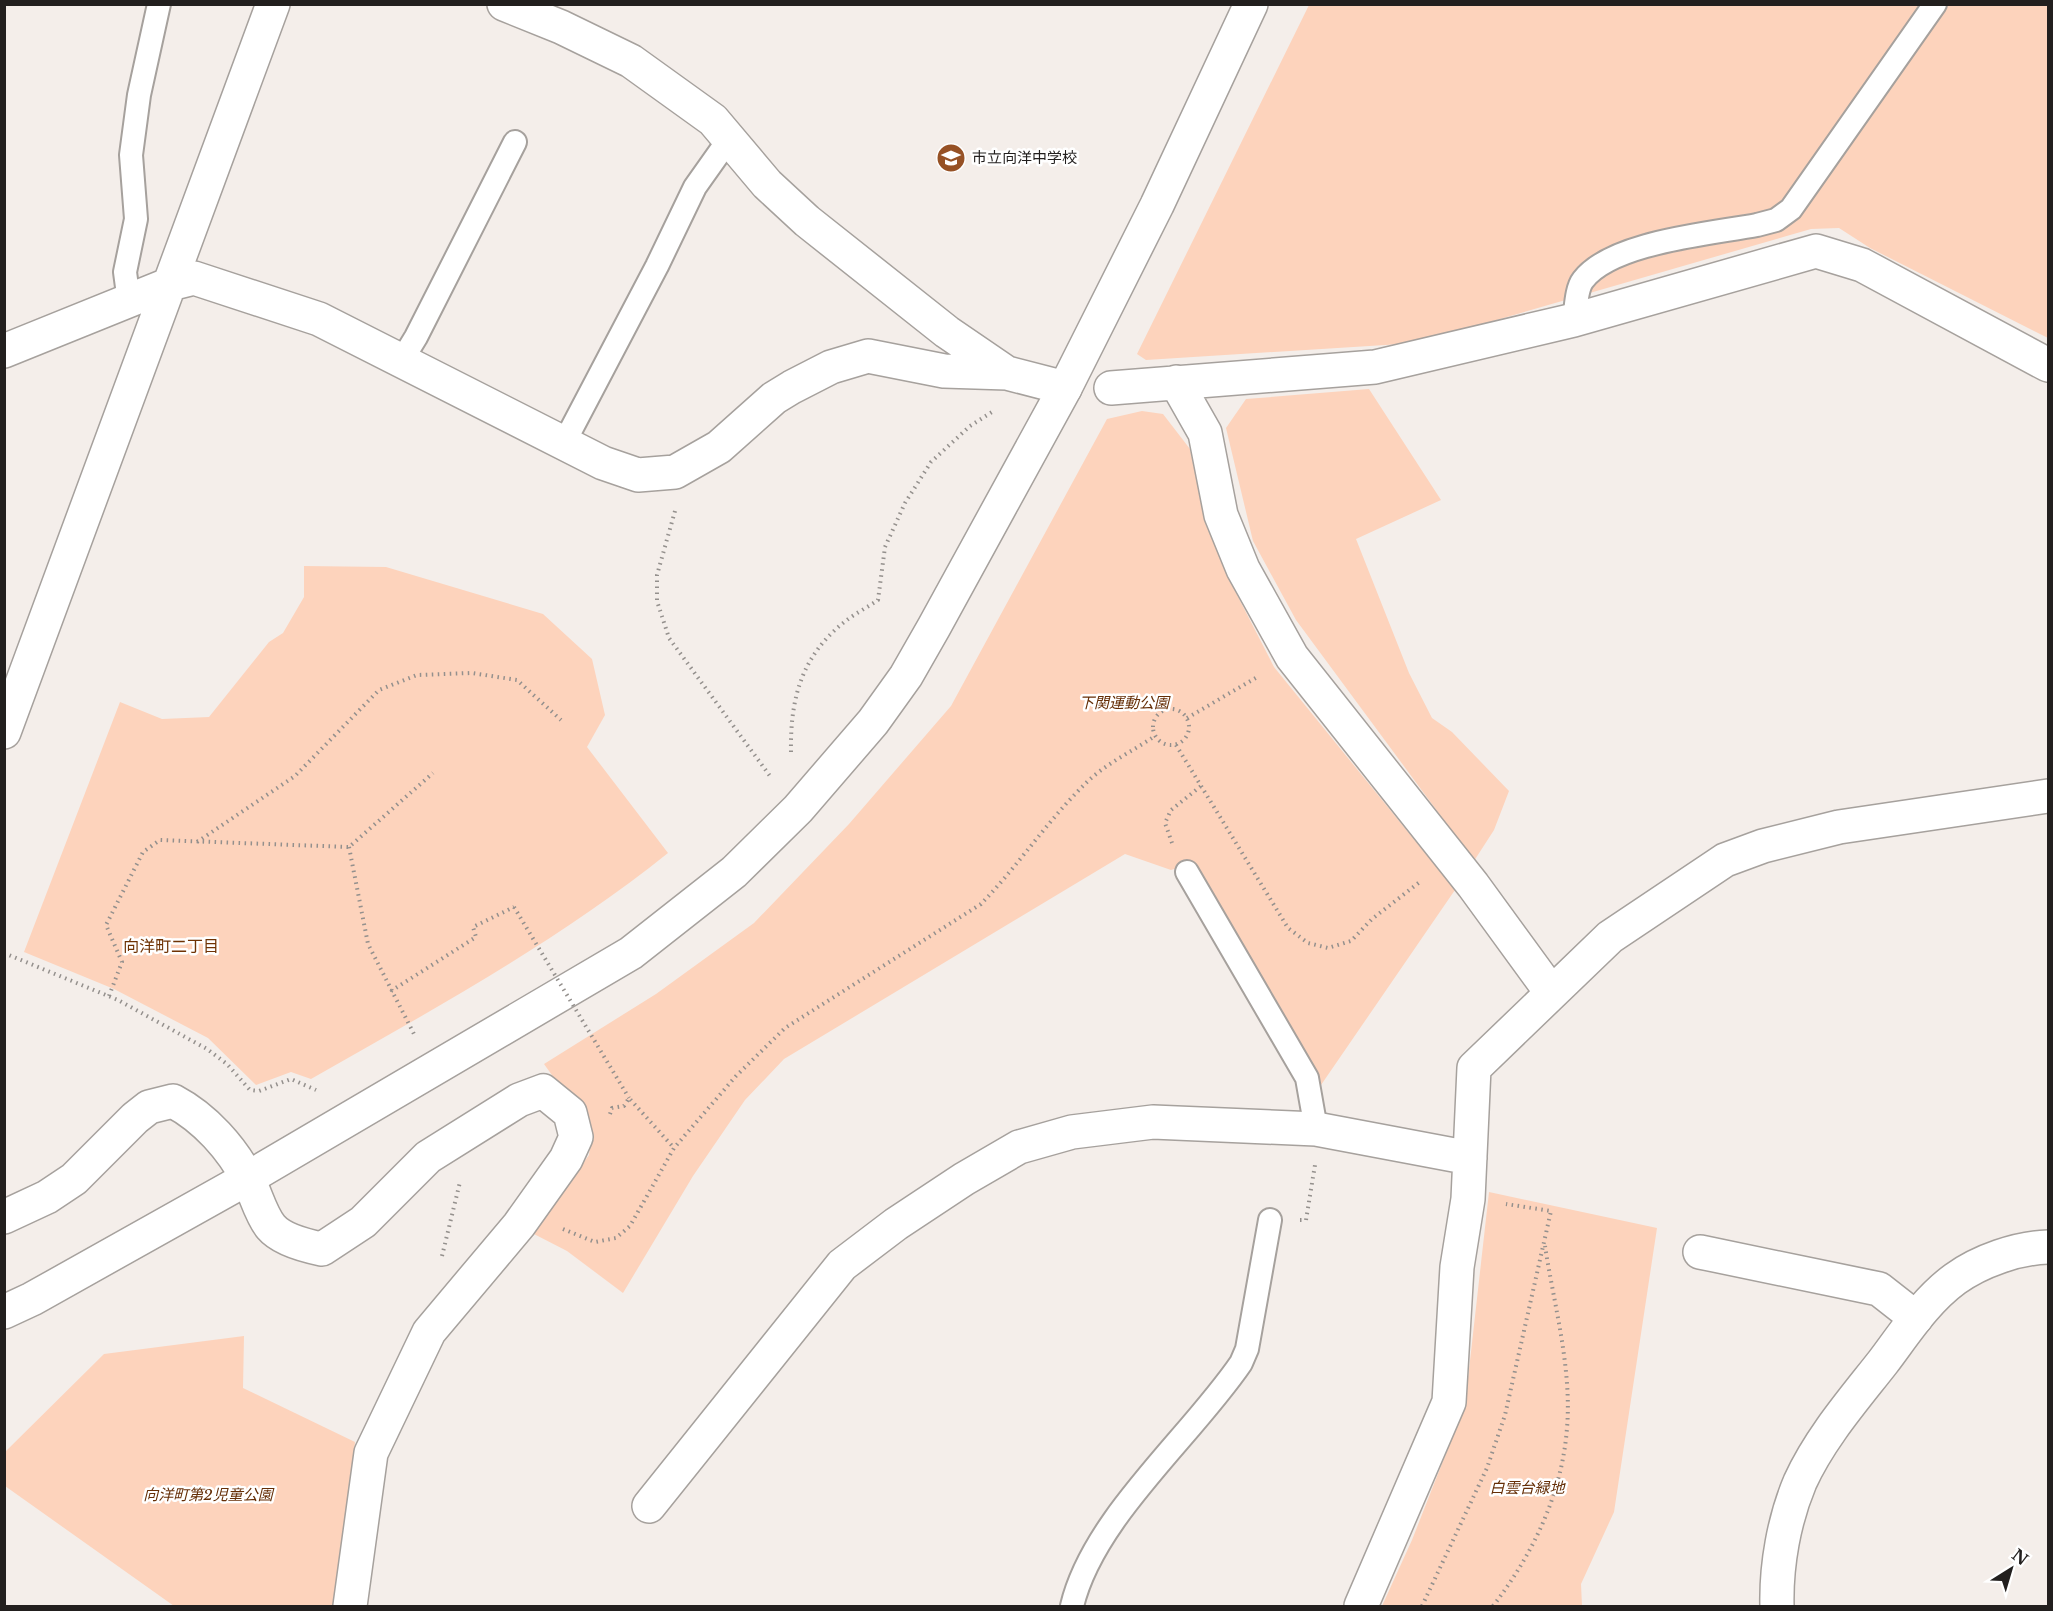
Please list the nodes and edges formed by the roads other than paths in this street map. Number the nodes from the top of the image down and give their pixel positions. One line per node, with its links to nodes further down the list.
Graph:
1 (159, 4): 9 (lane)
2 (273, 4): 8 (street)
3 (504, 4): 6 (street)
4 (1251, 4): 16 (street)
5 (1935, 4): 10 (lane)
6 (729, 139): 14 (street); 18 (lane)
7 (515, 141): 12 (lane)
8 (170, 284): 9 (street); 12 (street); 19 (street)
9 (129, 302): 11 (street)
10 (1574, 320): 13 (street); 15 (street)
11 (4, 351)
12 (402, 360): 18 (street)
13 (2049, 365)
14 (1007, 373): 16 (street); 18 (street)
15 (1176, 382): 17 (street); 22 (street)
16 (1065, 388): 25 (street)
17 (1111, 388)
18 (564, 443)
19 (4, 732)
20 (2049, 796): 22 (street)
21 (1187, 872): 23 (lane)
22 (1551, 992): 24 (street)
23 (1316, 1130): 24 (street); 32 (street)
24 (1470, 1158): 35 (street)
25 (248, 1178): 26 (street); 30 (street); 33 (street)
26 (4, 1216)
27 (1270, 1221): 34 (lane)
28 (2049, 1247): 31 (street)
29 (1700, 1252): 31 (street)
30 (4, 1312)
31 (1916, 1318): 36 (street)
32 (649, 1506)
33 (350, 1606)
34 (1072, 1606)
35 (1361, 1606)
36 (1778, 1606)

